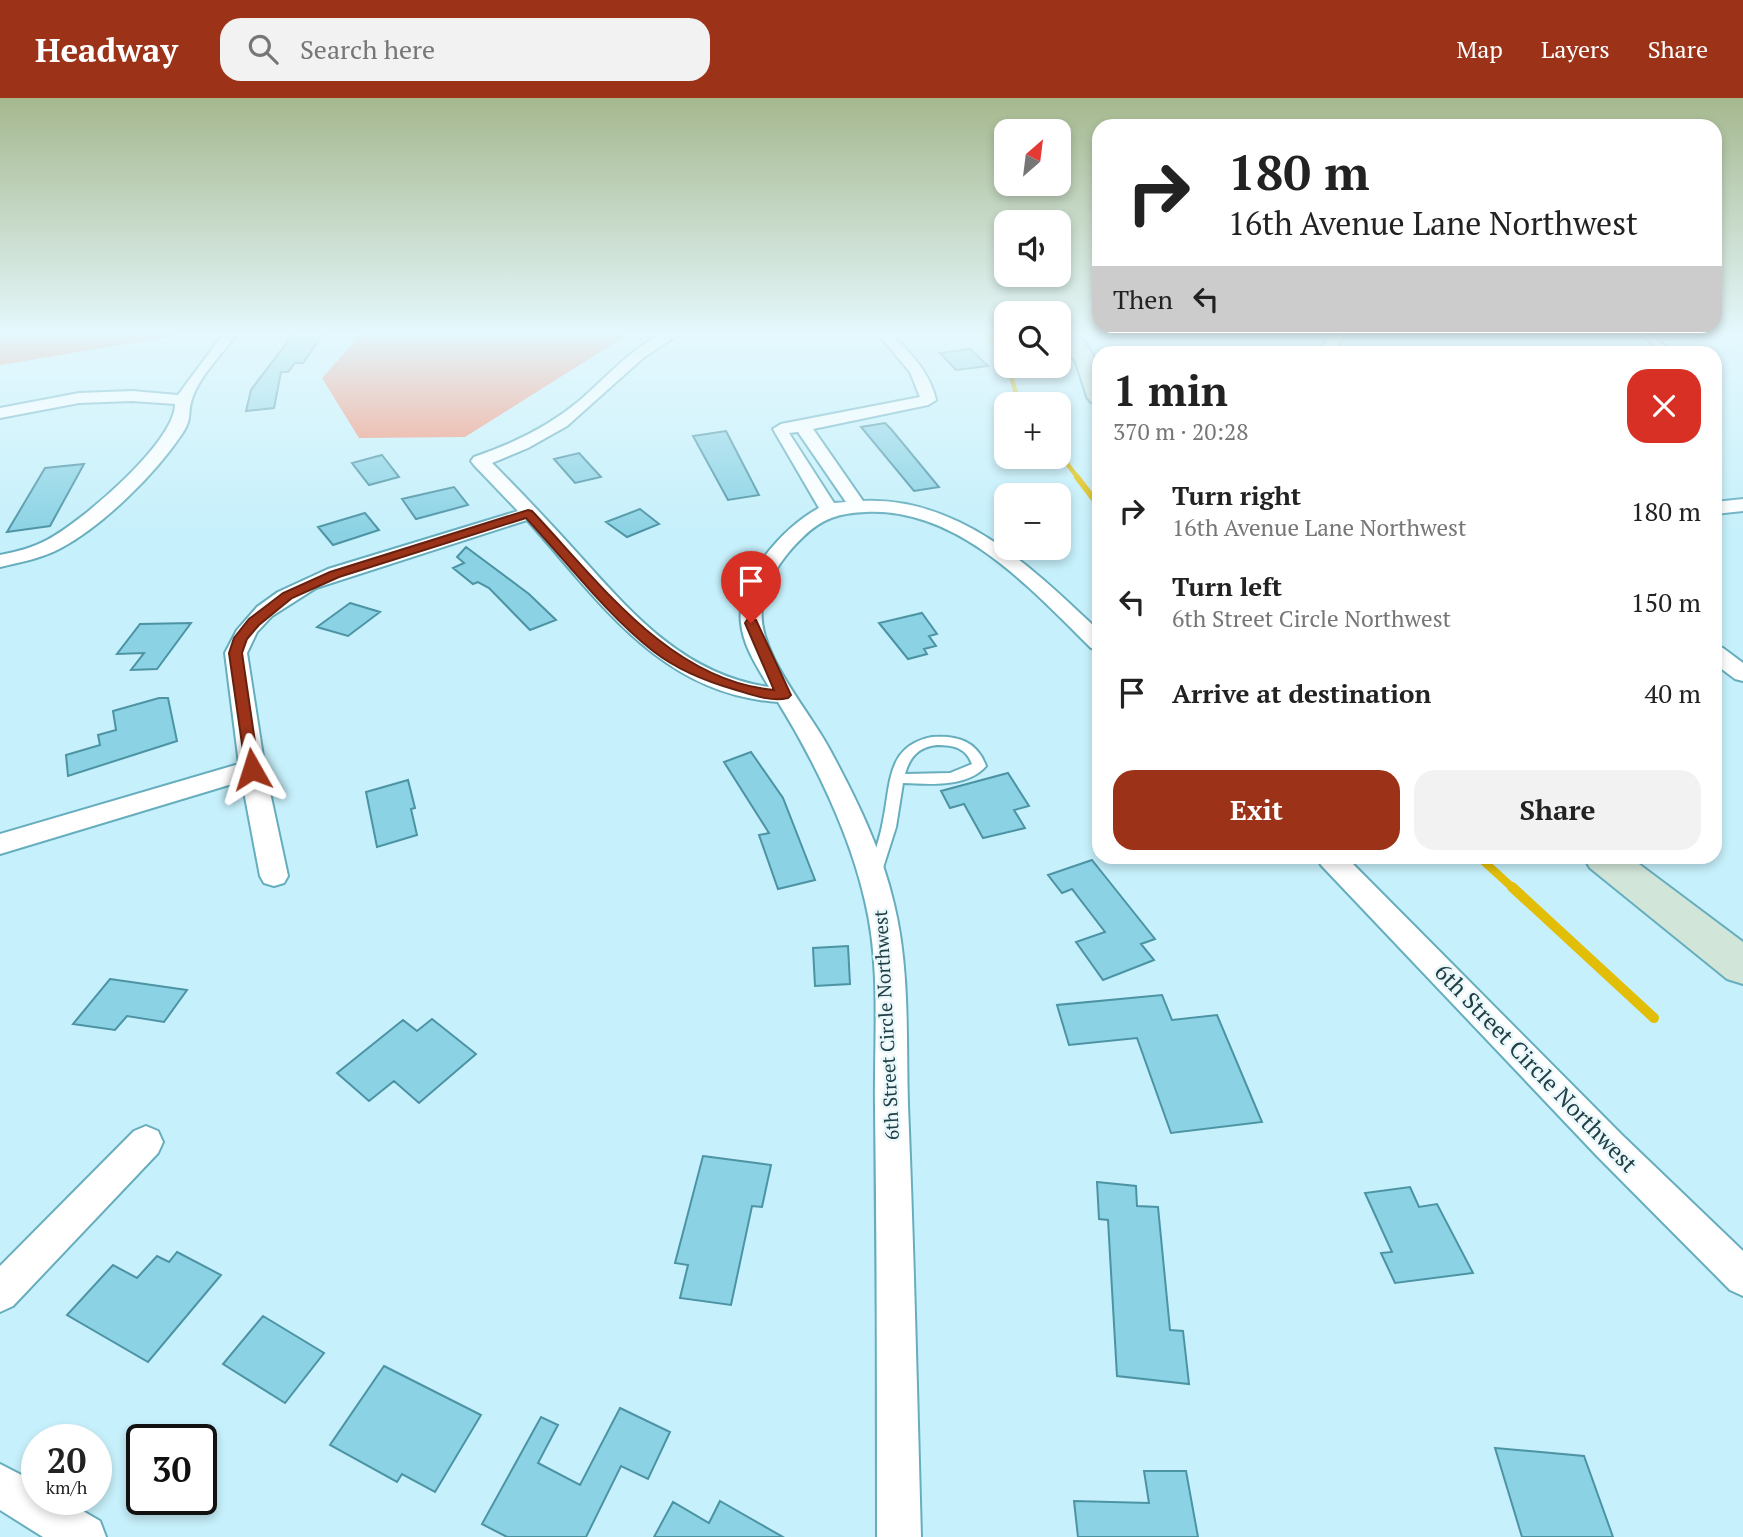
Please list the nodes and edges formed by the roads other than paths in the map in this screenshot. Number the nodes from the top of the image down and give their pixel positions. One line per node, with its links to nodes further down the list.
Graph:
1 (68, 400): 5 (street)
2 (183, 400): 12 (street)
3 (586, 400): 11 (street)
4 (927, 400): 6 (street)
5 (0, 413)
6 (802, 427): 7 (street); 10 (street)
7 (857, 505): 10 (street, 6th Street Circle Northwest); 13 (street, 6th Street Circle Northwest)
8 (1743, 505): 9 (street)
9 (1722, 507)
10 (829, 510): 16 (street, 6th Street Circle Northwest)
11 (528, 514): 16 (street); 17 (street)
12 (0, 561)
13 (1092, 637)
14 (1722, 658): 15 (street)
15 (1743, 674)
16 (783, 695): 23 (street, 6th Street Circle Northwest)
17 (252, 769): 19 (street); 22 (street)
18 (897, 778): 18 (lane); 23 (lane)
19 (0, 844)
20 (1337, 864): 26 (street, 6th Street Circle Northwest)
21 (1612, 864): 24 (street)
22 (274, 876)
23 (874, 876): 30 (street, 6th Street Circle Northwest)
24 (1743, 966)
25 (146, 1142): 27 (street)
26 (1743, 1277)
27 (0, 1293)
28 (0, 1485): 29 (street)
29 (84, 1537)
30 (899, 1537)

